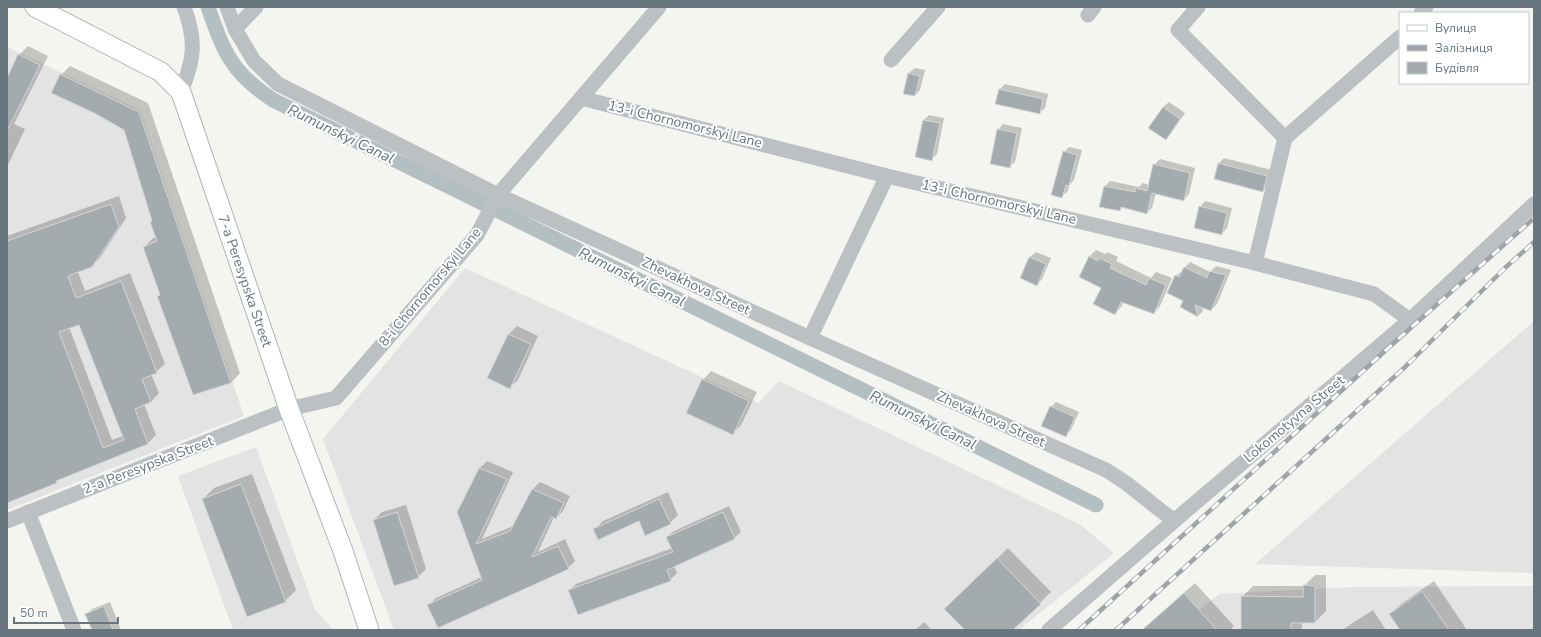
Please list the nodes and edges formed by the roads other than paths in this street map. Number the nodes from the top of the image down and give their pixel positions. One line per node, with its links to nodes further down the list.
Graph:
1 (34, 7): 11 (main road, 7-a Peresypska Street)
2 (184, 7): 11 (street)
3 (227, 7): 8 (street, Zhevakhova Street)
4 (256, 7): 8 (street)
5 (659, 7): 12 (street, 8-i Chornomorskyi Lane)
6 (938, 7): 10 (street)
7 (1198, 7): 13 (street)
8 (235, 29): 15 (street, Zhevakhova Street)
9 (1399, 38): 13 (street)
10 (891, 60)
11 (181, 92): 20 (main road, 7-a Peresypska Street)
12 (581, 98): 14 (street, 13-i Chornomorskyi Lane); 15 (street, 8-i Chornomorskyi Lane)
13 (1285, 138): 17 (street)
14 (886, 176): 17 (street, 13-i Chornomorskyi Lane); 19 (street)
15 (498, 195): 19 (street, Zhevakhova Street); 20 (street, 8-i Chornomorskyi Lane)
16 (1534, 204): 18 (street, Lokomotyvna Street)
17 (1255, 263): 18 (street, 13-i Chornomorskyi Lane)
18 (1410, 320): 23 (street, Lokomotyvna Street)
19 (810, 338): 23 (street, Zhevakhova Street)
20 (289, 409): 21 (street, 2-a Peresypska Street); 25 (main road, 7-a Peresypska Street)
21 (28, 512): 22 (street, 2-a Peresypska Street); 24 (street)
22 (7, 521)
23 (1174, 521): 26 (street, Lokomotyvna Street)
24 (74, 630)
25 (369, 630)
26 (1049, 630)

